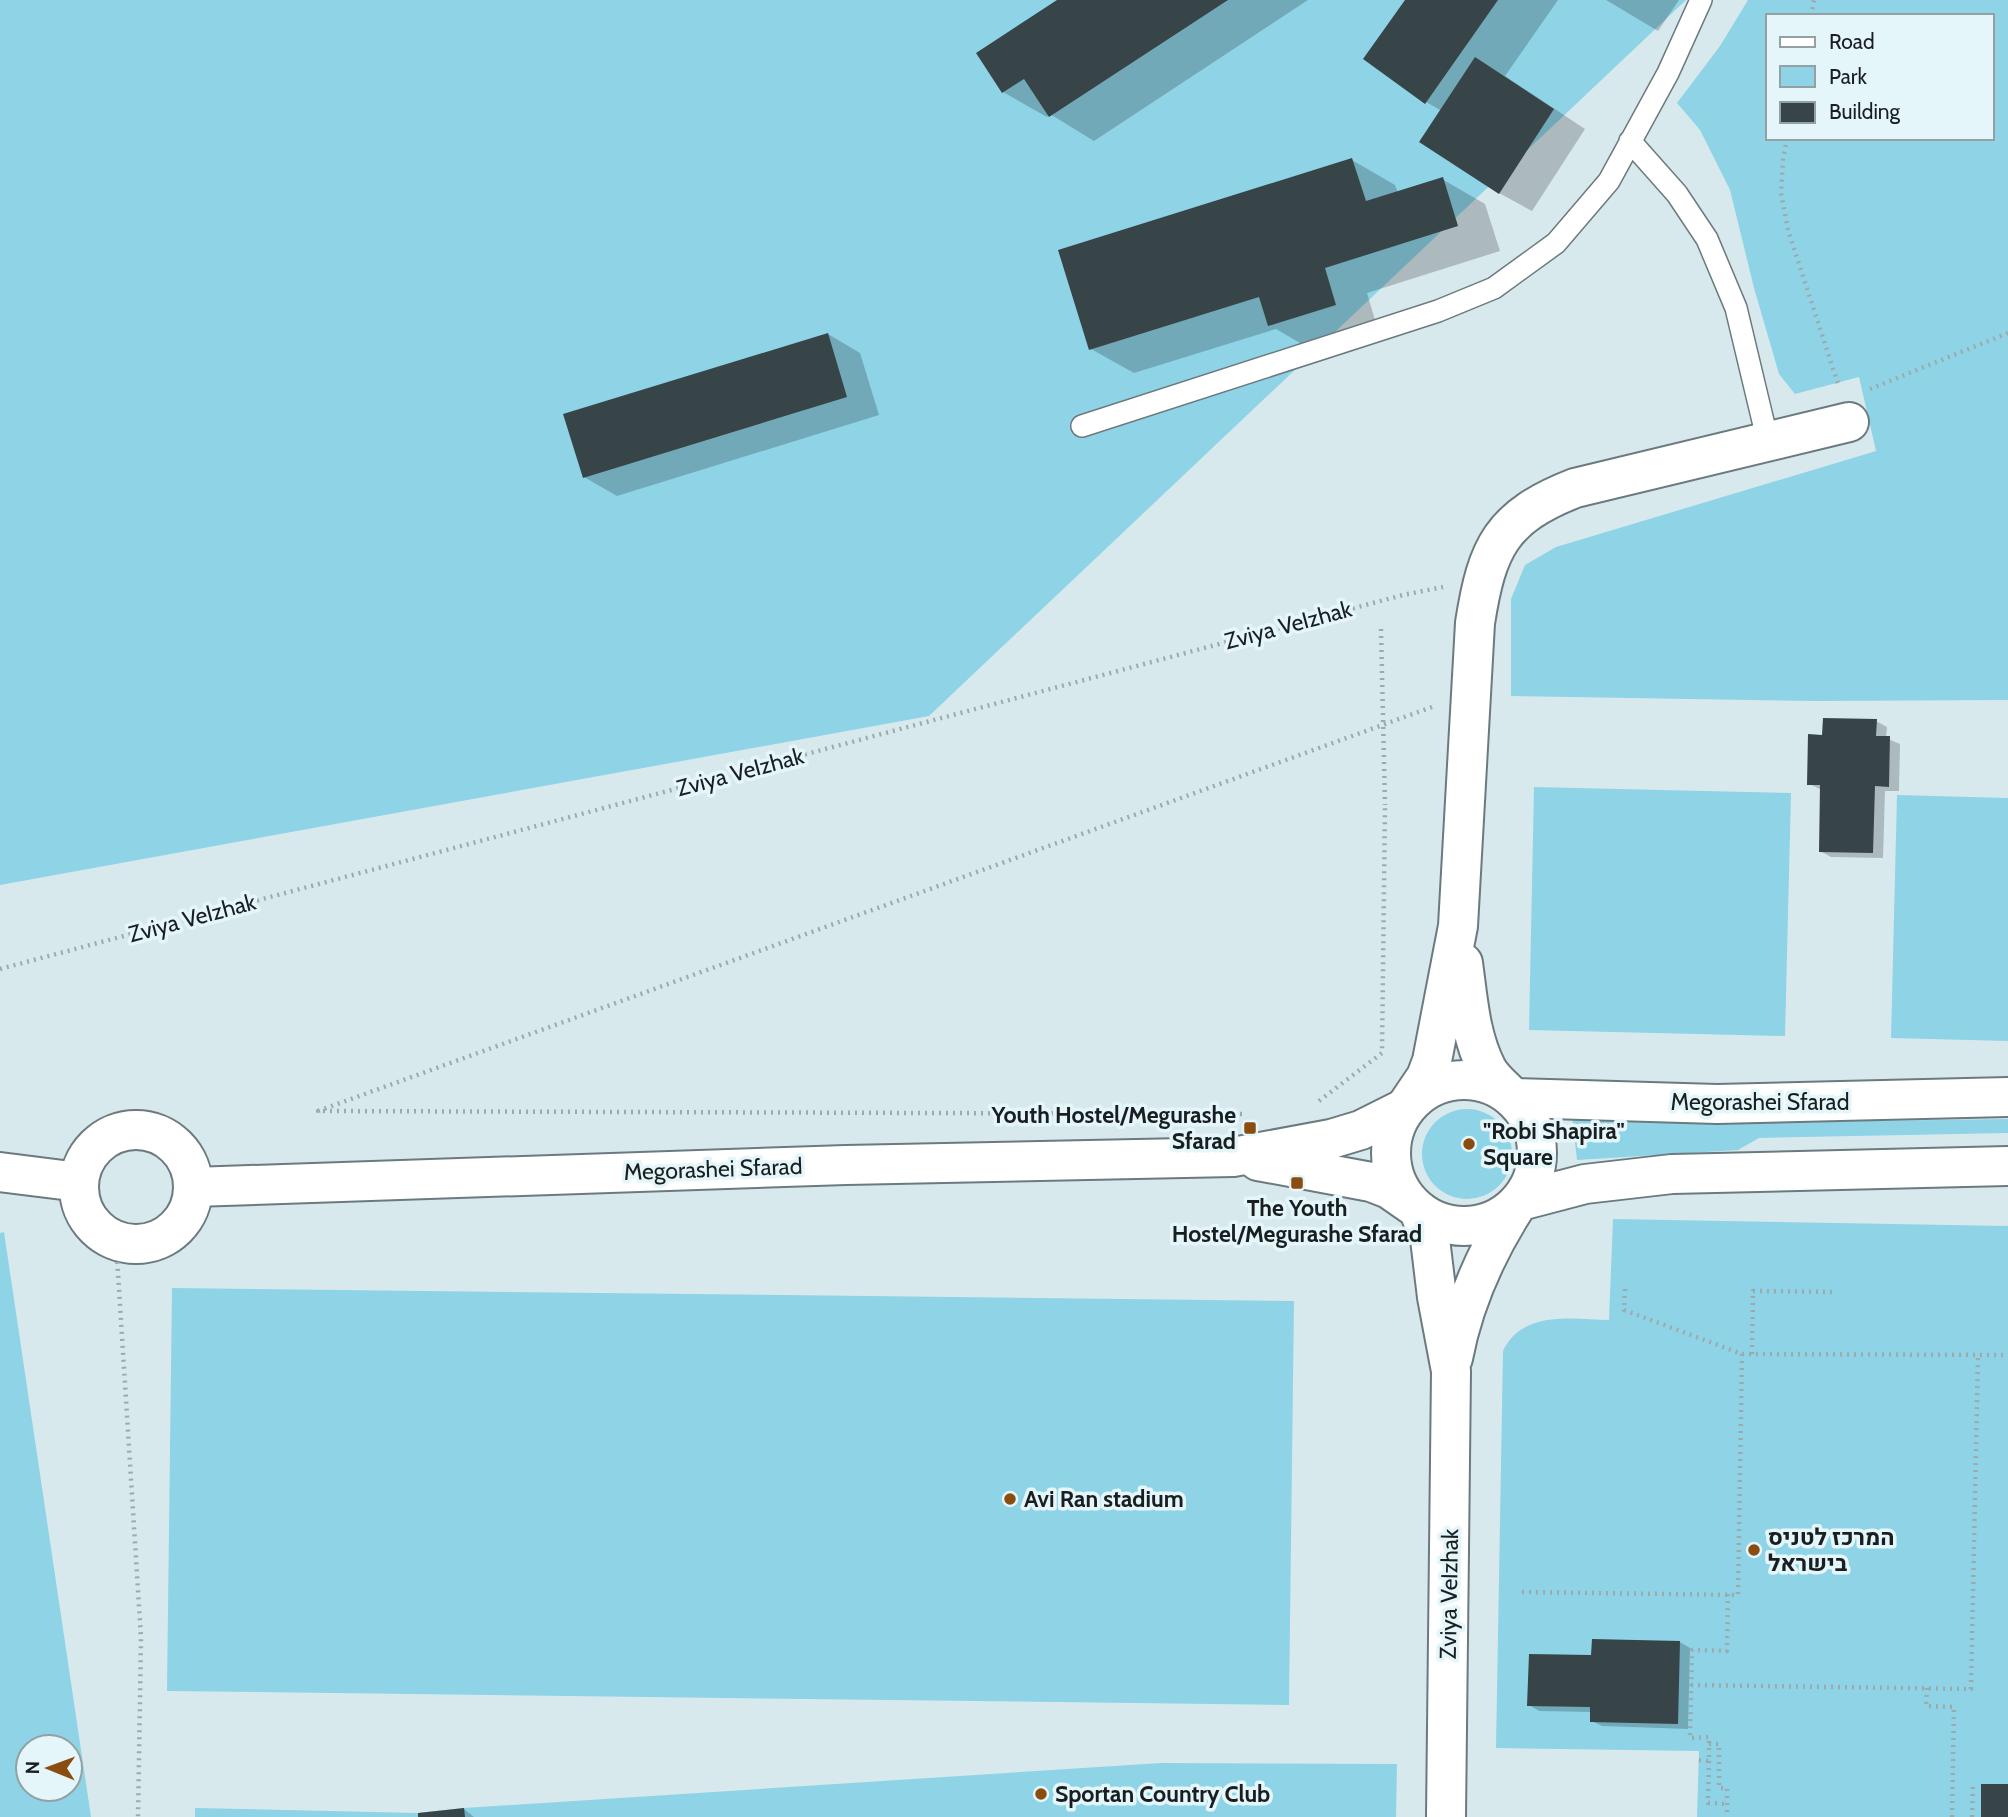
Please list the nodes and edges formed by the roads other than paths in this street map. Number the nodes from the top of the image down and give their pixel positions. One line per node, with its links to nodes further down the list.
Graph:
1 (1702, 0): 2 (lane)
2 (1630, 142): 4 (lane); 5 (lane)
3 (1846, 411): 5 (street)
4 (1082, 426)
5 (1768, 442): 6 (street)
6 (1458, 926): 8 (street); 9 (street)
7 (2008, 1097): 8 (street, Megorashei Sfarad)
8 (1513, 1098): 9 (street); 15 (street)
9 (1405, 1108): 10 (street, Megorashei Sfarad); 16 (street)
10 (1233, 1157): 14 (street, Megorashei Sfarad); 16 (street, Megorashei Sfarad)
11 (2008, 1166): 15 (street)
12 (0, 1172): 13 (street)
13 (79, 1182): 14 (street); 14 (street)
14 (194, 1187)
15 (1519, 1204): 16 (street); 17 (street, Zviya VeIzhak)
16 (1415, 1208): 17 (street, Zviya VeIzhak)
17 (1451, 1371): 18 (street, Zviya VeIzhak)
18 (1446, 1817)

